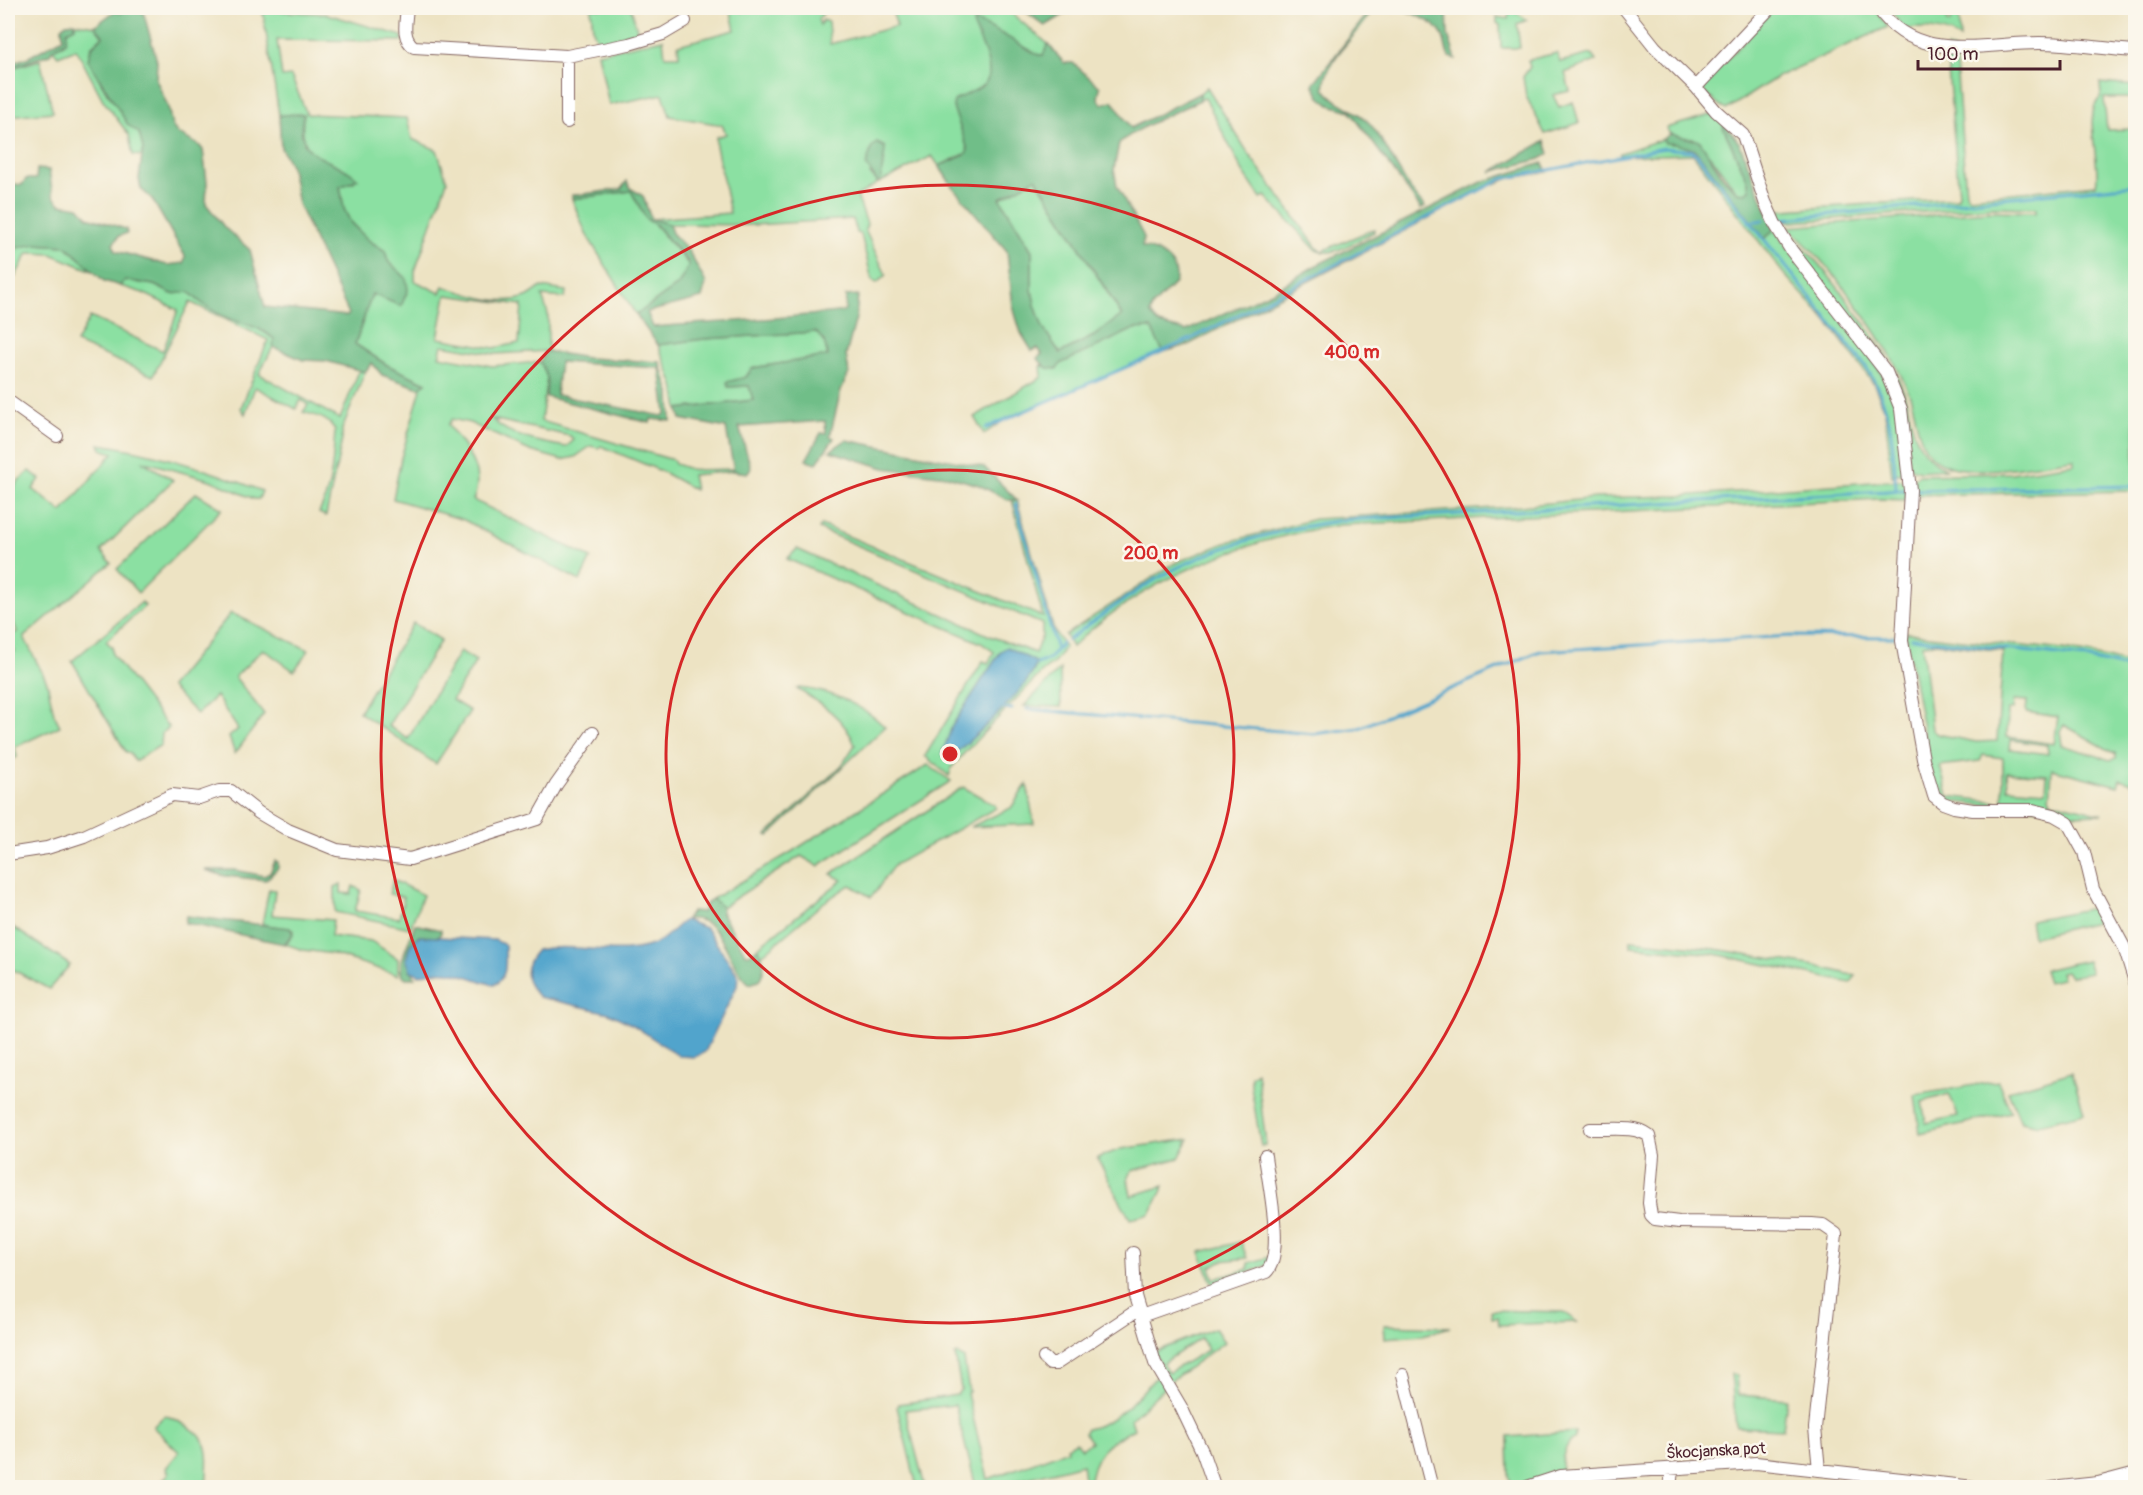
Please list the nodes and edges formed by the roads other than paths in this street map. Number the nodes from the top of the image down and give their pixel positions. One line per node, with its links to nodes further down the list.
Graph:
1 (407, 8): 7 (street)
2 (1624, 8): 8 (street)
3 (1770, 8): 8 (street)
4 (1878, 8): 6 (street)
5 (685, 21): 7 (street)
6 (2136, 51)
7 (567, 56): 9 (street)
8 (1696, 87): 14 (street)
9 (567, 122)
10 (8, 400): 11 (street)
11 (57, 436)
12 (593, 732): 13 (street)
13 (8, 854)
14 (2136, 984)
15 (1590, 1129): 22 (street)
16 (1265, 1156): 18 (street)
17 (1133, 1253): 18 (street)
18 (1140, 1312): 19 (street); 24 (street)
19 (1044, 1358)
20 (1403, 1375): 25 (street)
21 (1672, 1470): 22 (street, Škocjanska pot); 26 (street, Škocjanska pot); 27 (street)
22 (1819, 1470): 28 (street, Škocjanska pot)
23 (2136, 1473): 29 (street)
24 (1215, 1488)
25 (1432, 1488)
26 (1524, 1488)
27 (1670, 1488)
28 (1983, 1488)
29 (2051, 1488)

